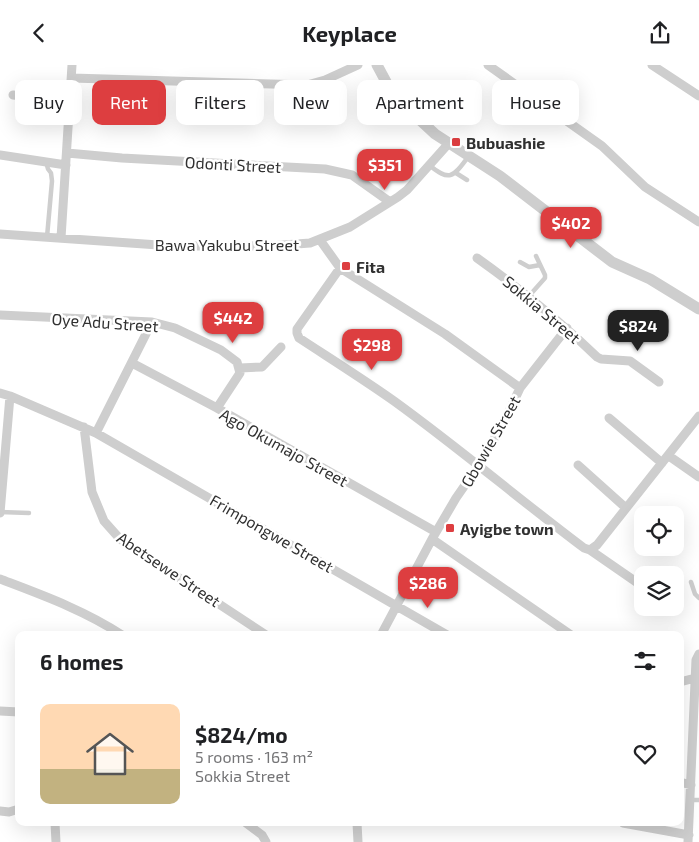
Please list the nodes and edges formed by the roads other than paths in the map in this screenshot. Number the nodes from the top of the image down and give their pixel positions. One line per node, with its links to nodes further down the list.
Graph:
1 (72, 65): 6 (street)
2 (358, 65): 6 (street)
3 (377, 65): 7 (street)
4 (488, 65): 21 (street)
5 (652, 65): 8 (street)
6 (72, 78)
7 (386, 80)
8 (699, 95)
9 (69, 125): 12 (street)
10 (426, 125): 11 (street)
11 (449, 143): 14 (street); 17 (street, Bawa Yakubu Street)
12 (67, 153): 16 (street); 20 (street, Odonti Street)
13 (0, 155): 15 (street)
14 (469, 155): 18 (lane); 32 (street)
15 (46, 162): 16 (street); 23 (lane)
16 (66, 165): 24 (street)
17 (429, 165): 18 (lane); 20 (street, Bawa Yakubu Street)
18 (456, 173): 19 (lane)
19 (467, 180)
20 (390, 202): 25 (street, Bawa Yakubu Street)
21 (699, 222)
22 (0, 233): 23 (street, Bawa Yakubu Street)
23 (46, 237): 24 (street, Bawa Yakubu Street)
24 (62, 238): 25 (street, Bawa Yakubu Street)
25 (320, 240): 30 (street, Gbowie Street)
26 (536, 256): 29 (lane)
27 (477, 258): 31 (street, Sokkia Street)
28 (520, 262): 29 (lane)
29 (540, 265): 31 (lane)
30 (340, 268): 40 (street, Gbowie Street); 50 (street)
31 (529, 296): 35 (street, Sokkia Street)
32 (699, 309)
33 (0, 315): 34 (street, Oye Adu Street)
34 (152, 322): 37 (street); 38 (street, Oye Adu Street)
35 (567, 328): 39 (street, Sokkia Street); 40 (street)
36 (281, 347): 38 (street)
37 (132, 363): 43 (street, Ago Okumajo Street); 47 (street)
38 (240, 367): 43 (street)
39 (659, 382)
40 (520, 389): 50 (street, Gbowie Street)
41 (0, 393): 42 (street)
42 (10, 396): 46 (street); 54 (street)
43 (217, 408): 56 (street, Ago Okumajo Street)
44 (699, 416): 48 (street)
45 (609, 418): 49 (street)
46 (84, 427): 47 (street, Frimpongwe Street); 64 (street, Abetsewe Street)
47 (96, 433): 62 (street, Frimpongwe Street)
48 (669, 456): 49 (street); 52 (street)
49 (662, 463): 53 (street)
50 (479, 465): 56 (street, Gbowie Street); 57 (street)
51 (578, 465): 53 (street)
52 (699, 477)
53 (626, 508): 57 (street)
54 (0, 513): 55 (lane)
55 (29, 513)
56 (434, 536): 62 (street, Gbowie Street); 67 (street, Ago Okumajo Street)
57 (590, 549): 59 (street)
58 (0, 579): 63 (street)
59 (634, 580)
60 (691, 581): 61 (lane)
61 (699, 598)
62 (396, 605): 65 (street, Gbowie Street); 66 (street, Frimpongwe Street)
63 (116, 631)
64 (260, 631)
65 (383, 631)
66 (440, 631)
67 (565, 631)
68 (699, 654): 69 (street)
69 (695, 678): 70 (street); 74 (street)
70 (684, 681)
71 (0, 711): 72 (street)
72 (15, 713)
73 (684, 783): 74 (street)
74 (691, 785): 75 (street)
75 (695, 800): 82 (street)
76 (15, 810): 77 (street)
77 (0, 811)
78 (55, 826): 83 (street)
79 (250, 826): 84 (street)
80 (357, 826): 85 (street)
81 (635, 826): 82 (street)
82 (688, 839)
83 (56, 842)
84 (266, 842)
85 (358, 842)

